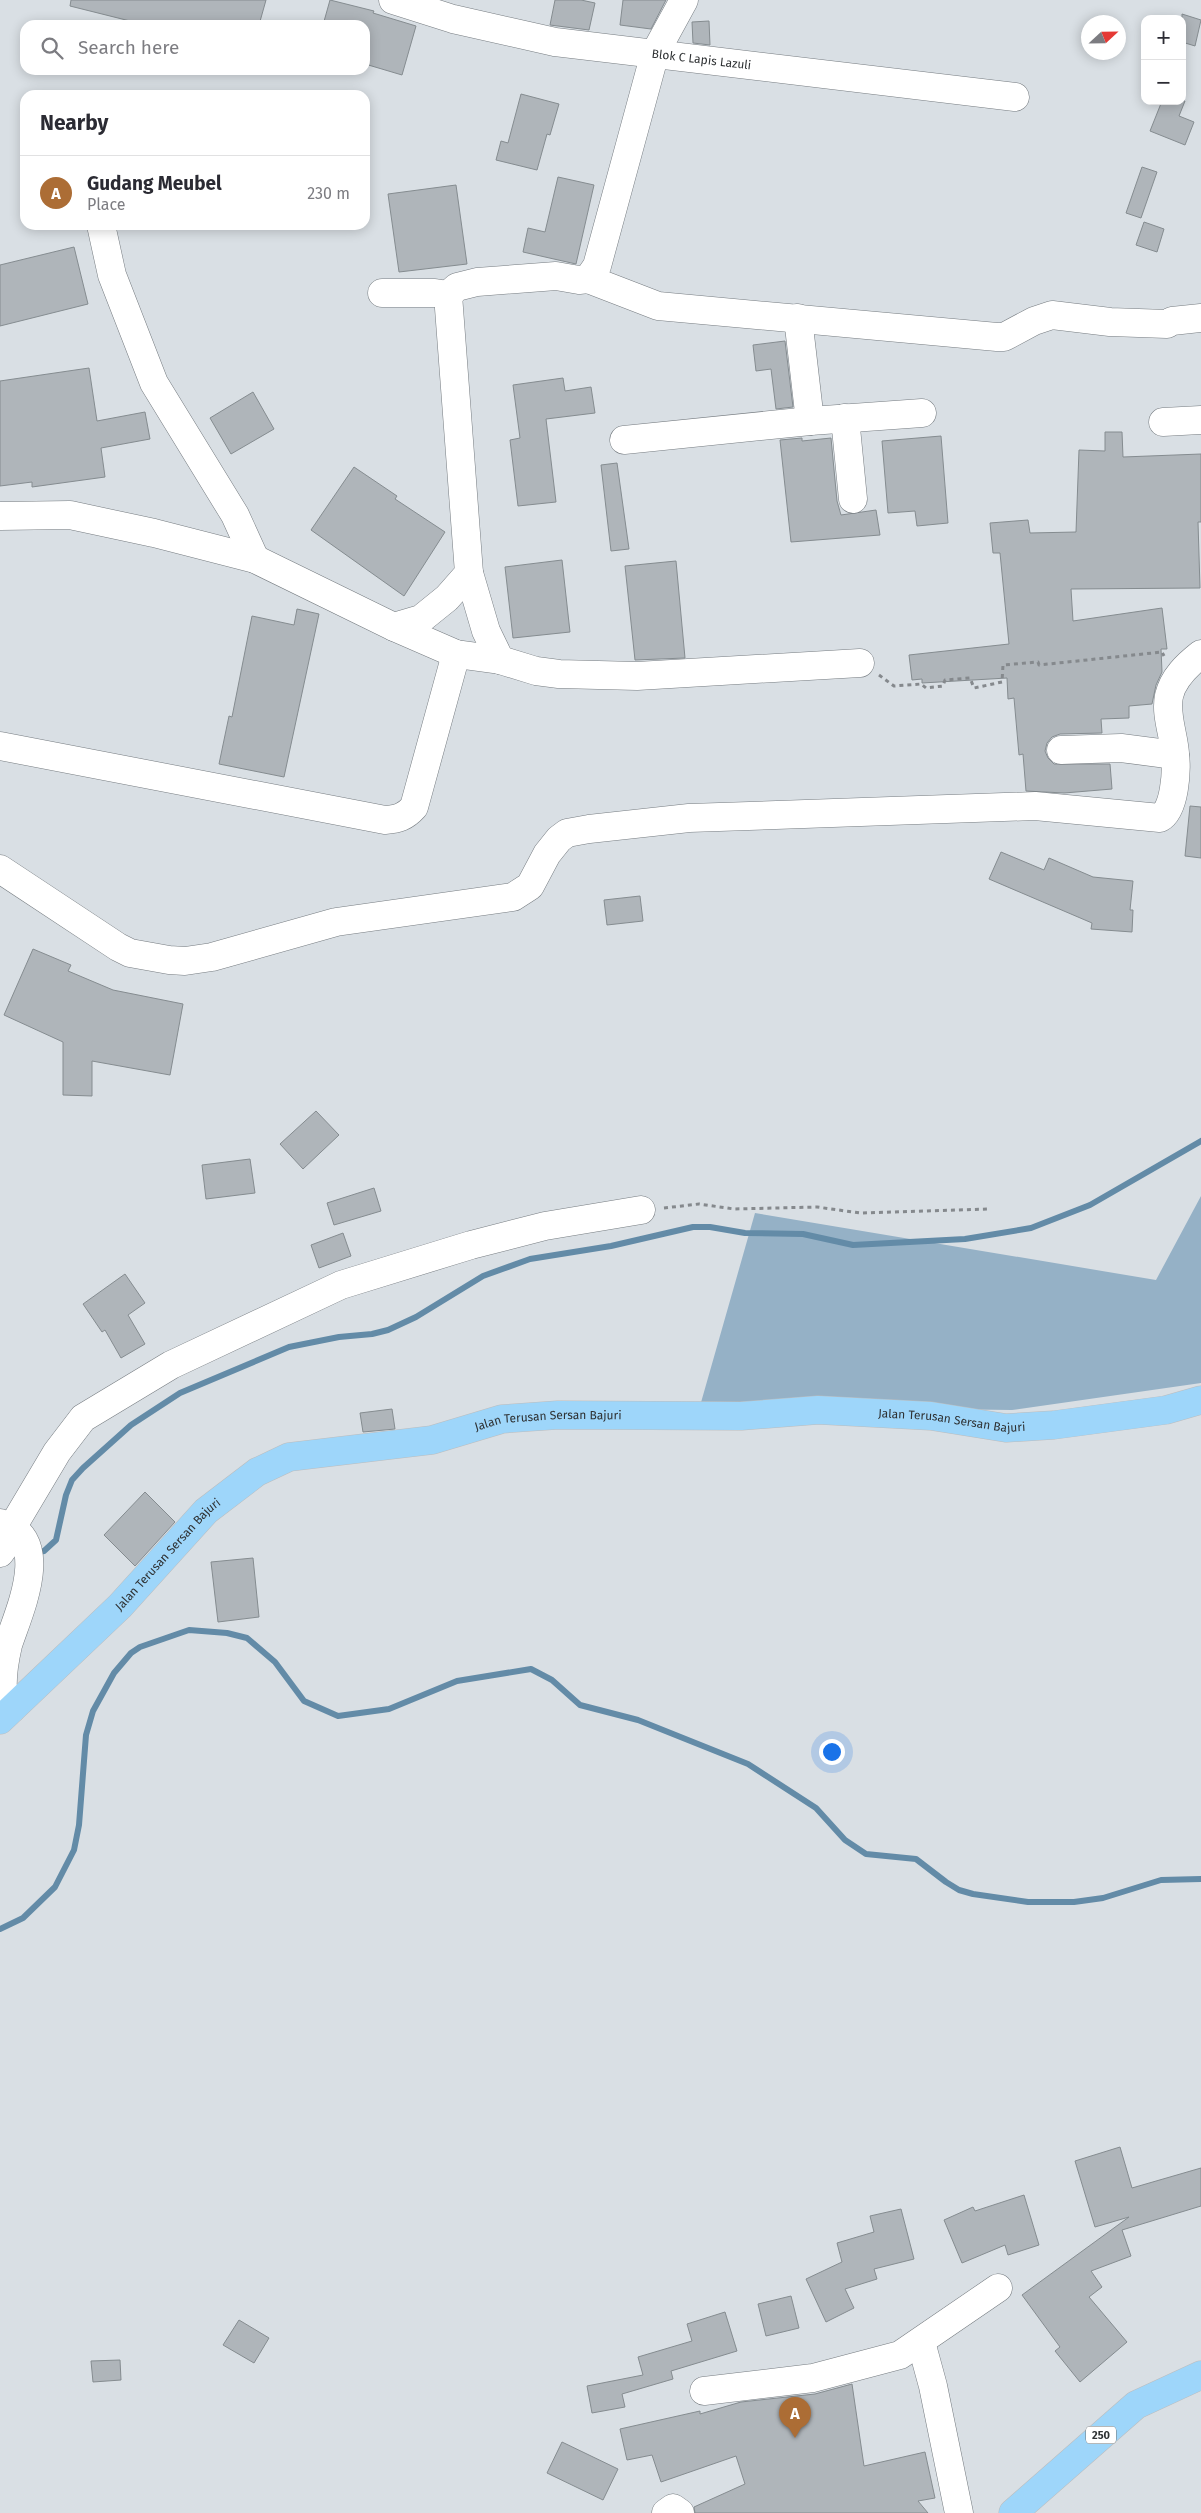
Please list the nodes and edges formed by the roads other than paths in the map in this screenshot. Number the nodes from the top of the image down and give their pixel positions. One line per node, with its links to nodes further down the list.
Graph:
1 (393, 0): 3 (street, Blok C Lapis Lazuli)
2 (684, 0): 3 (street)
3 (655, 52): 4 (street, Blok C Lapis Lazuli); 6 (street)
4 (1014, 97)
5 (101, 230): 19 (street)
6 (588, 279): 8 (street); 9 (street)
7 (382, 293): 8 (street)
8 (448, 295): 20 (street)
9 (798, 318): 10 (street); 14 (street)
10 (1201, 318)
11 (922, 413): 12 (street)
12 (845, 418): 14 (street); 17 (street)
13 (1201, 420): 15 (street)
14 (810, 421): 16 (street)
15 (1164, 422)
16 (624, 440)
17 (853, 499)
18 (0, 516): 19 (street)
19 (254, 559): 21 (street)
20 (469, 572): 21 (street); 24 (street)
21 (394, 627): 22 (street)
22 (456, 654): 24 (street); 26 (street)
23 (1196, 658): 28 (street)
24 (500, 660): 25 (street)
25 (860, 662)
26 (0, 746)
27 (1060, 750): 28 (street)
28 (1176, 755): 29 (street)
29 (0, 869)
30 (641, 1210): 32 (street)
31 (1201, 1400): 34 (main road, Jalan Terusan Sersan Bajuri)
32 (10, 1527): 33 (street); 34 (street)
33 (0, 1553)
34 (5, 1715)
35 (998, 2288): 36 (street)
36 (921, 2342): 38 (street); 41 (street)
37 (1201, 2375): 42 (main road, 250)
38 (704, 2391)
39 (666, 2513): 40 (street)
40 (680, 2513)
41 (959, 2513)
42 (1014, 2513)

